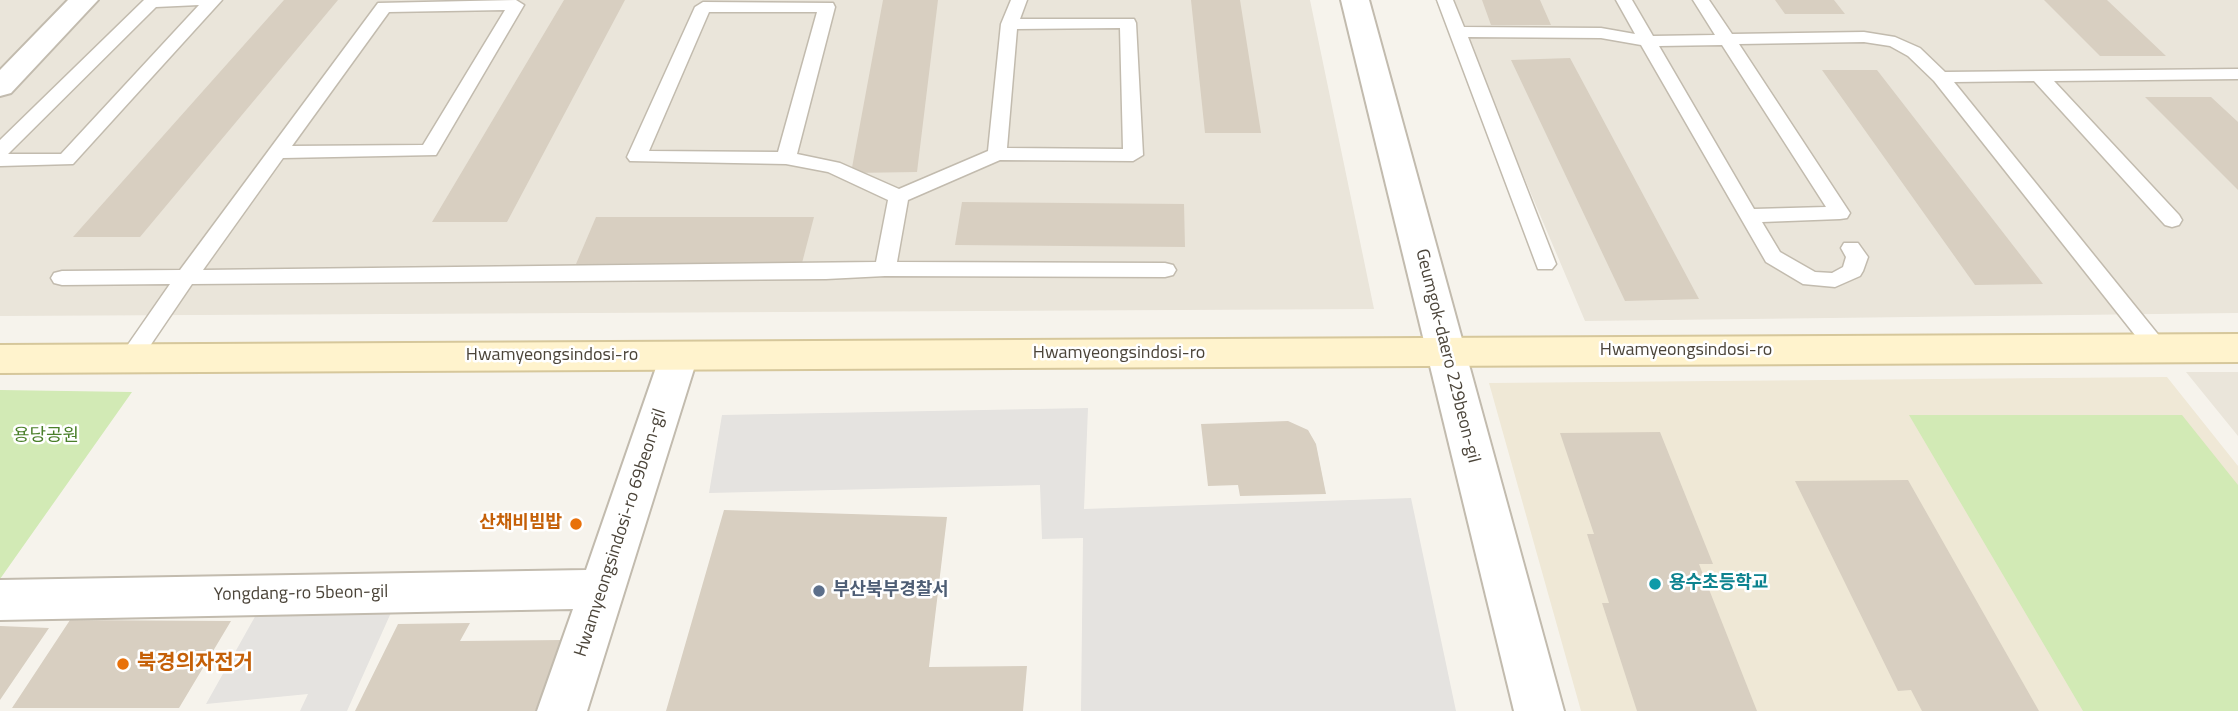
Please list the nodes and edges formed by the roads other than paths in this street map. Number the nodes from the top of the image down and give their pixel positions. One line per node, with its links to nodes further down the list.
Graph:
1 (84, 0): 16 (street)
2 (214, 0): 17 (lane); 21 (lane)
3 (1019, 0): 9 (lane)
4 (1356, 0): 33 (street, Geumgok-daero 229beon-gil)
5 (1446, 0): 10 (lane)
6 (1624, 0): 12 (lane)
7 (1700, 0): 11 (lane)
8 (379, 3): 18 (lane); 18 (lane)
9 (1009, 24): 19 (lane); 19 (lane)
10 (1457, 32): 12 (lane); 26 (lane)
11 (1726, 40): 12 (lane); 15 (lane); 23 (lane)
12 (1648, 41): 23 (lane)
13 (2238, 74): 14 (lane)
14 (2039, 76): 15 (lane); 24 (lane)
15 (1940, 77): 31 (lane)
16 (0, 87)
17 (0, 151)
18 (279, 152): 29 (lane)
19 (997, 154): 22 (lane)
20 (786, 158): 20 (lane); 22 (lane)
21 (0, 160)
22 (899, 197): 27 (lane)
23 (1748, 216): 25 (lane)
24 (2172, 220)
25 (1851, 248)
26 (1545, 264)
27 (885, 269): 28 (lane); 29 (lane)
28 (1165, 270)
29 (186, 276): 30 (lane); 36 (lane)
30 (62, 278)
31 (2158, 348): 32 (main road, Hwamyeongsindosi-ro); 33 (main road, Hwamyeongsindosi-ro)
32 (2238, 348)
33 (1446, 352): 34 (main road, Hwamyeongsindosi-ro); 40 (street, Geumgok-daero 229beon-gil)
34 (679, 356): 36 (main road, Hwamyeongsindosi-ro); 37 (street, Hwamyeongsindosi-ro 69beon-gil)
35 (0, 359): 36 (main road, Hwamyeongsindosi-ro)
36 (129, 359)
37 (603, 589): 38 (street, Yongdang-ro 5beon-gil); 39 (street, Hwamyeongsindosi-ro 69beon-gil)
38 (0, 600)
39 (562, 711)
40 (1539, 711)

